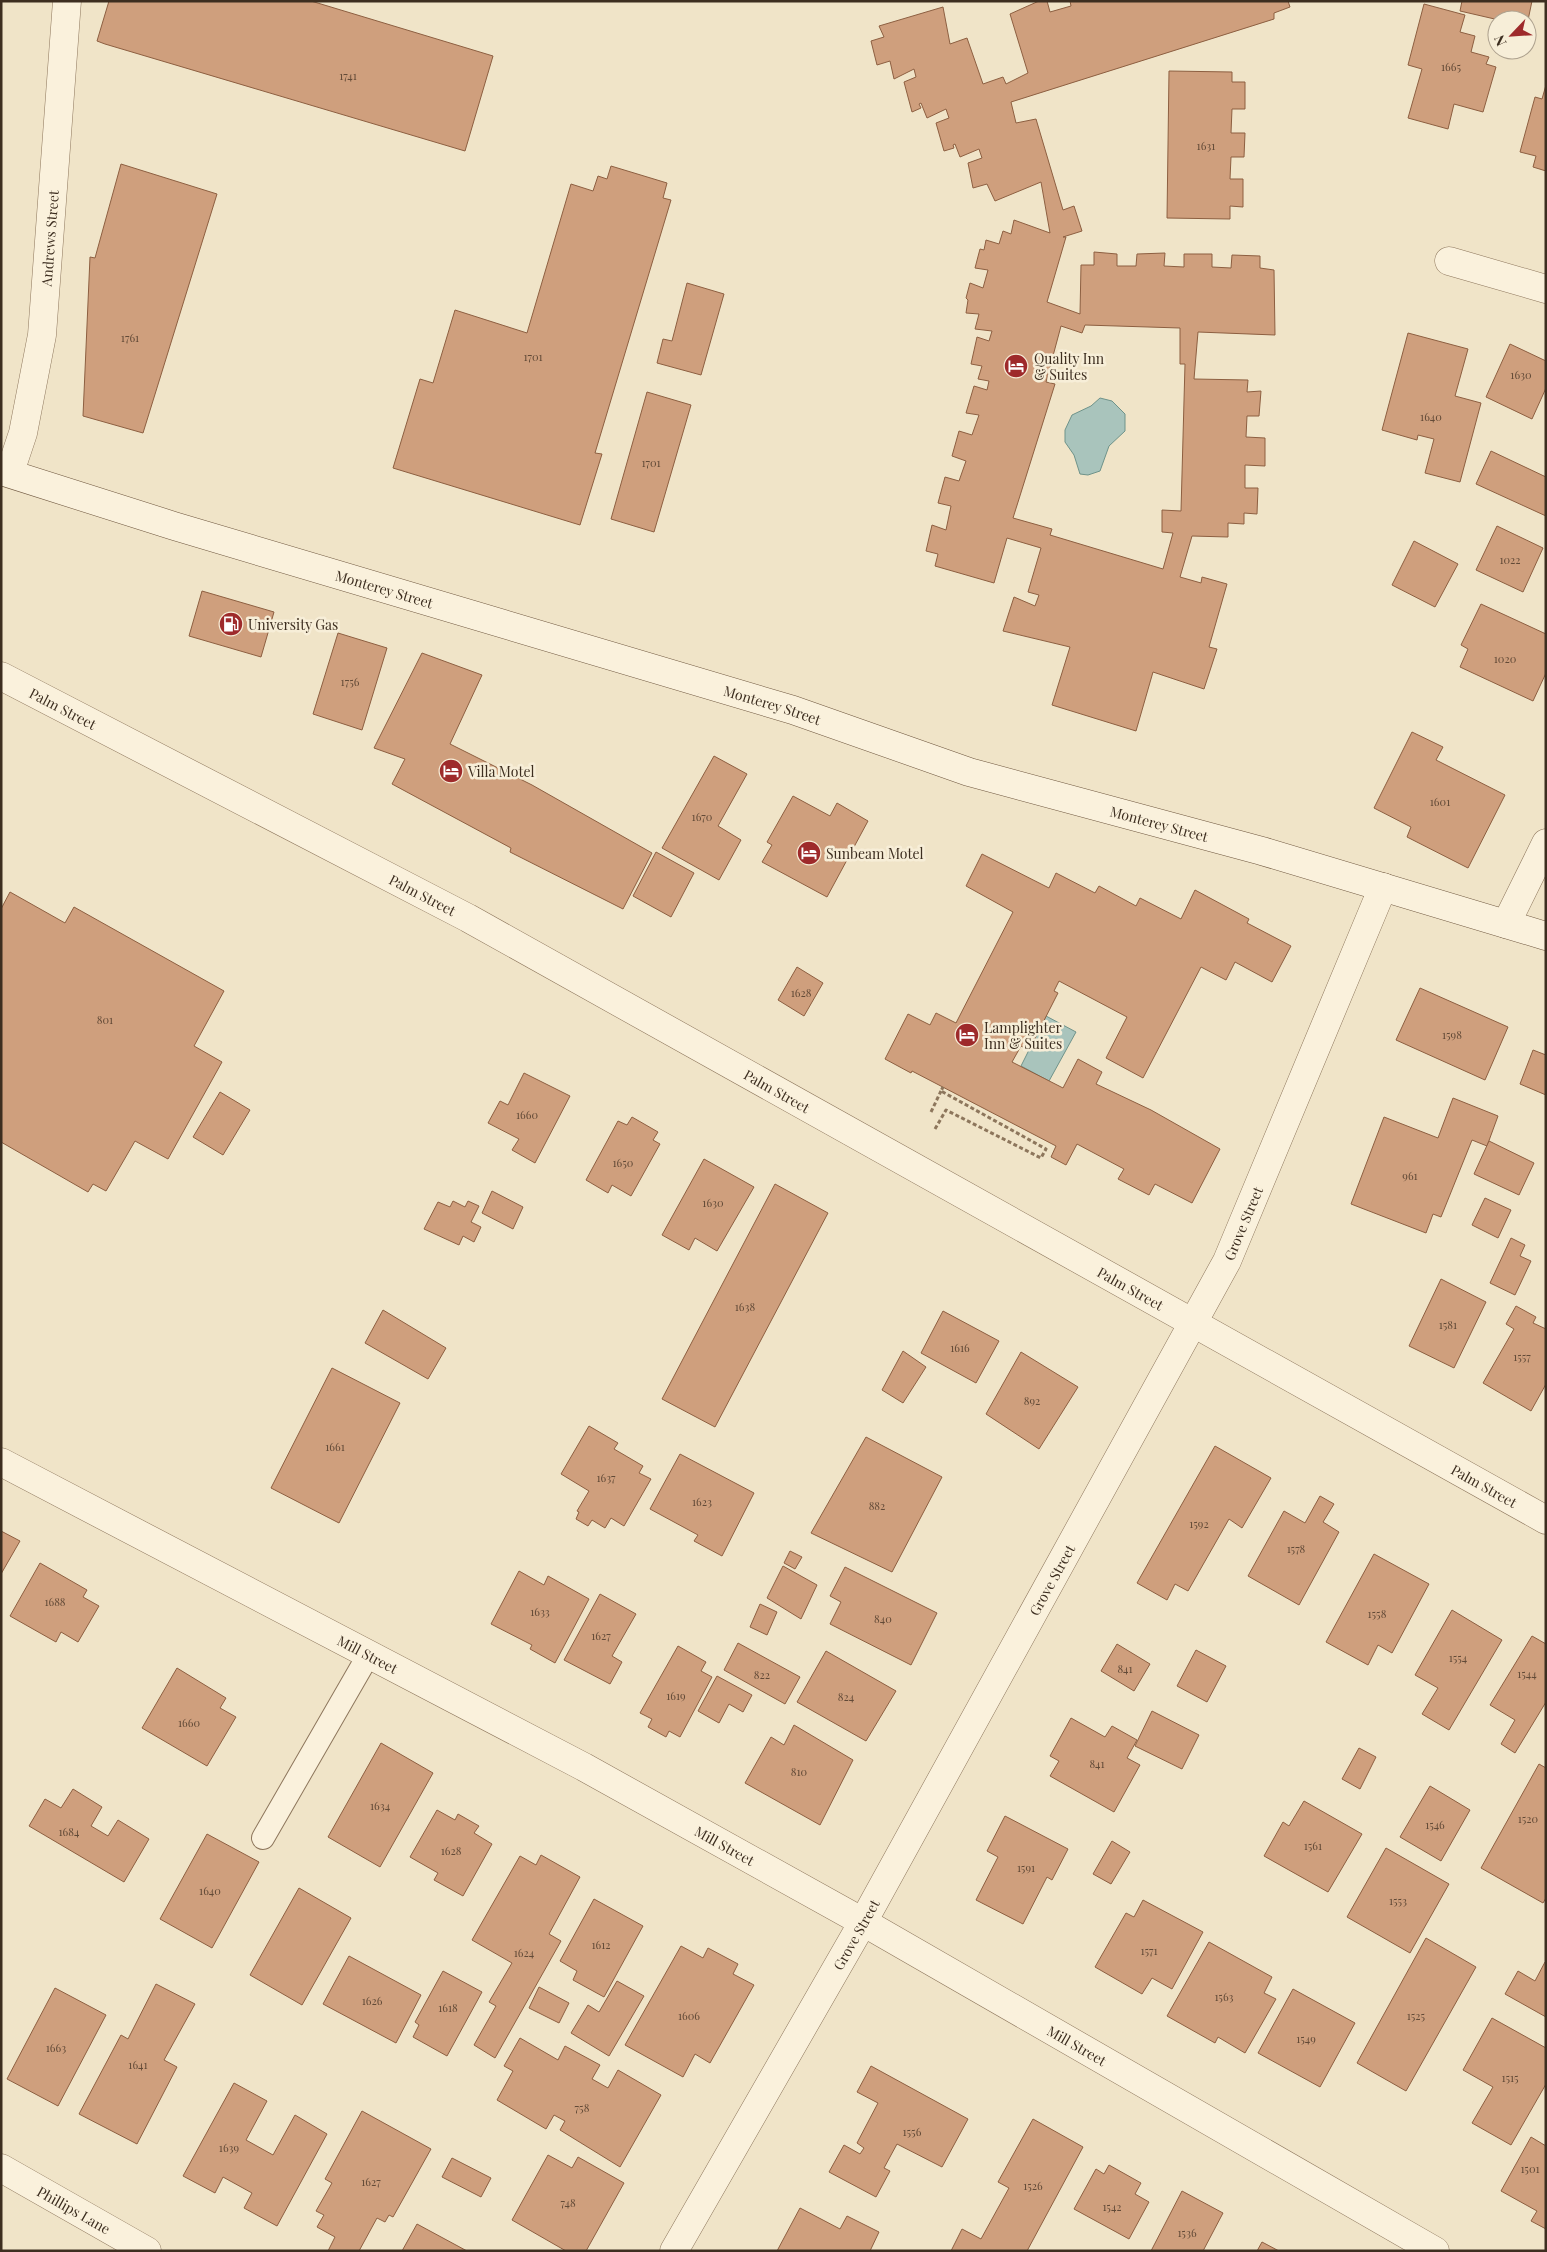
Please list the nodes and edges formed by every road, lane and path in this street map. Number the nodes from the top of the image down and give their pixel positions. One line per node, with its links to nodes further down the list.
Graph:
1 (66, 1): 4 (street, Andrews Street)
2 (1449, 261): 3 (street)
3 (1546, 289)
4 (6, 472): 7 (street, Monterey Street)
5 (1, 676): 14 (street, Palm Street)
6 (1546, 843): 8 (street)
7 (1383, 887): 8 (street, Monterey Street); 14 (street, Grove Street)
8 (1506, 924): 9 (street, Monterey Street)
9 (1546, 936)
10 (943, 1087): 11 (path)
11 (941, 1091): 12 (path); 13 (path)
12 (931, 1112)
13 (935, 1129)
14 (1194, 1323): 16 (street, Palm Street); 19 (street, Grove Street)
15 (1, 1462): 17 (street, Mill Street)
16 (1546, 1520)
17 (369, 1654): 18 (lane); 19 (street, Mill Street)
18 (263, 1838)
19 (863, 1922): 22 (street, Grove Street); 23 (street, Mill Street)
20 (1, 2168): 21 (street, Phillips Lane)
21 (148, 2251)
22 (674, 2251)
23 (1435, 2251)

